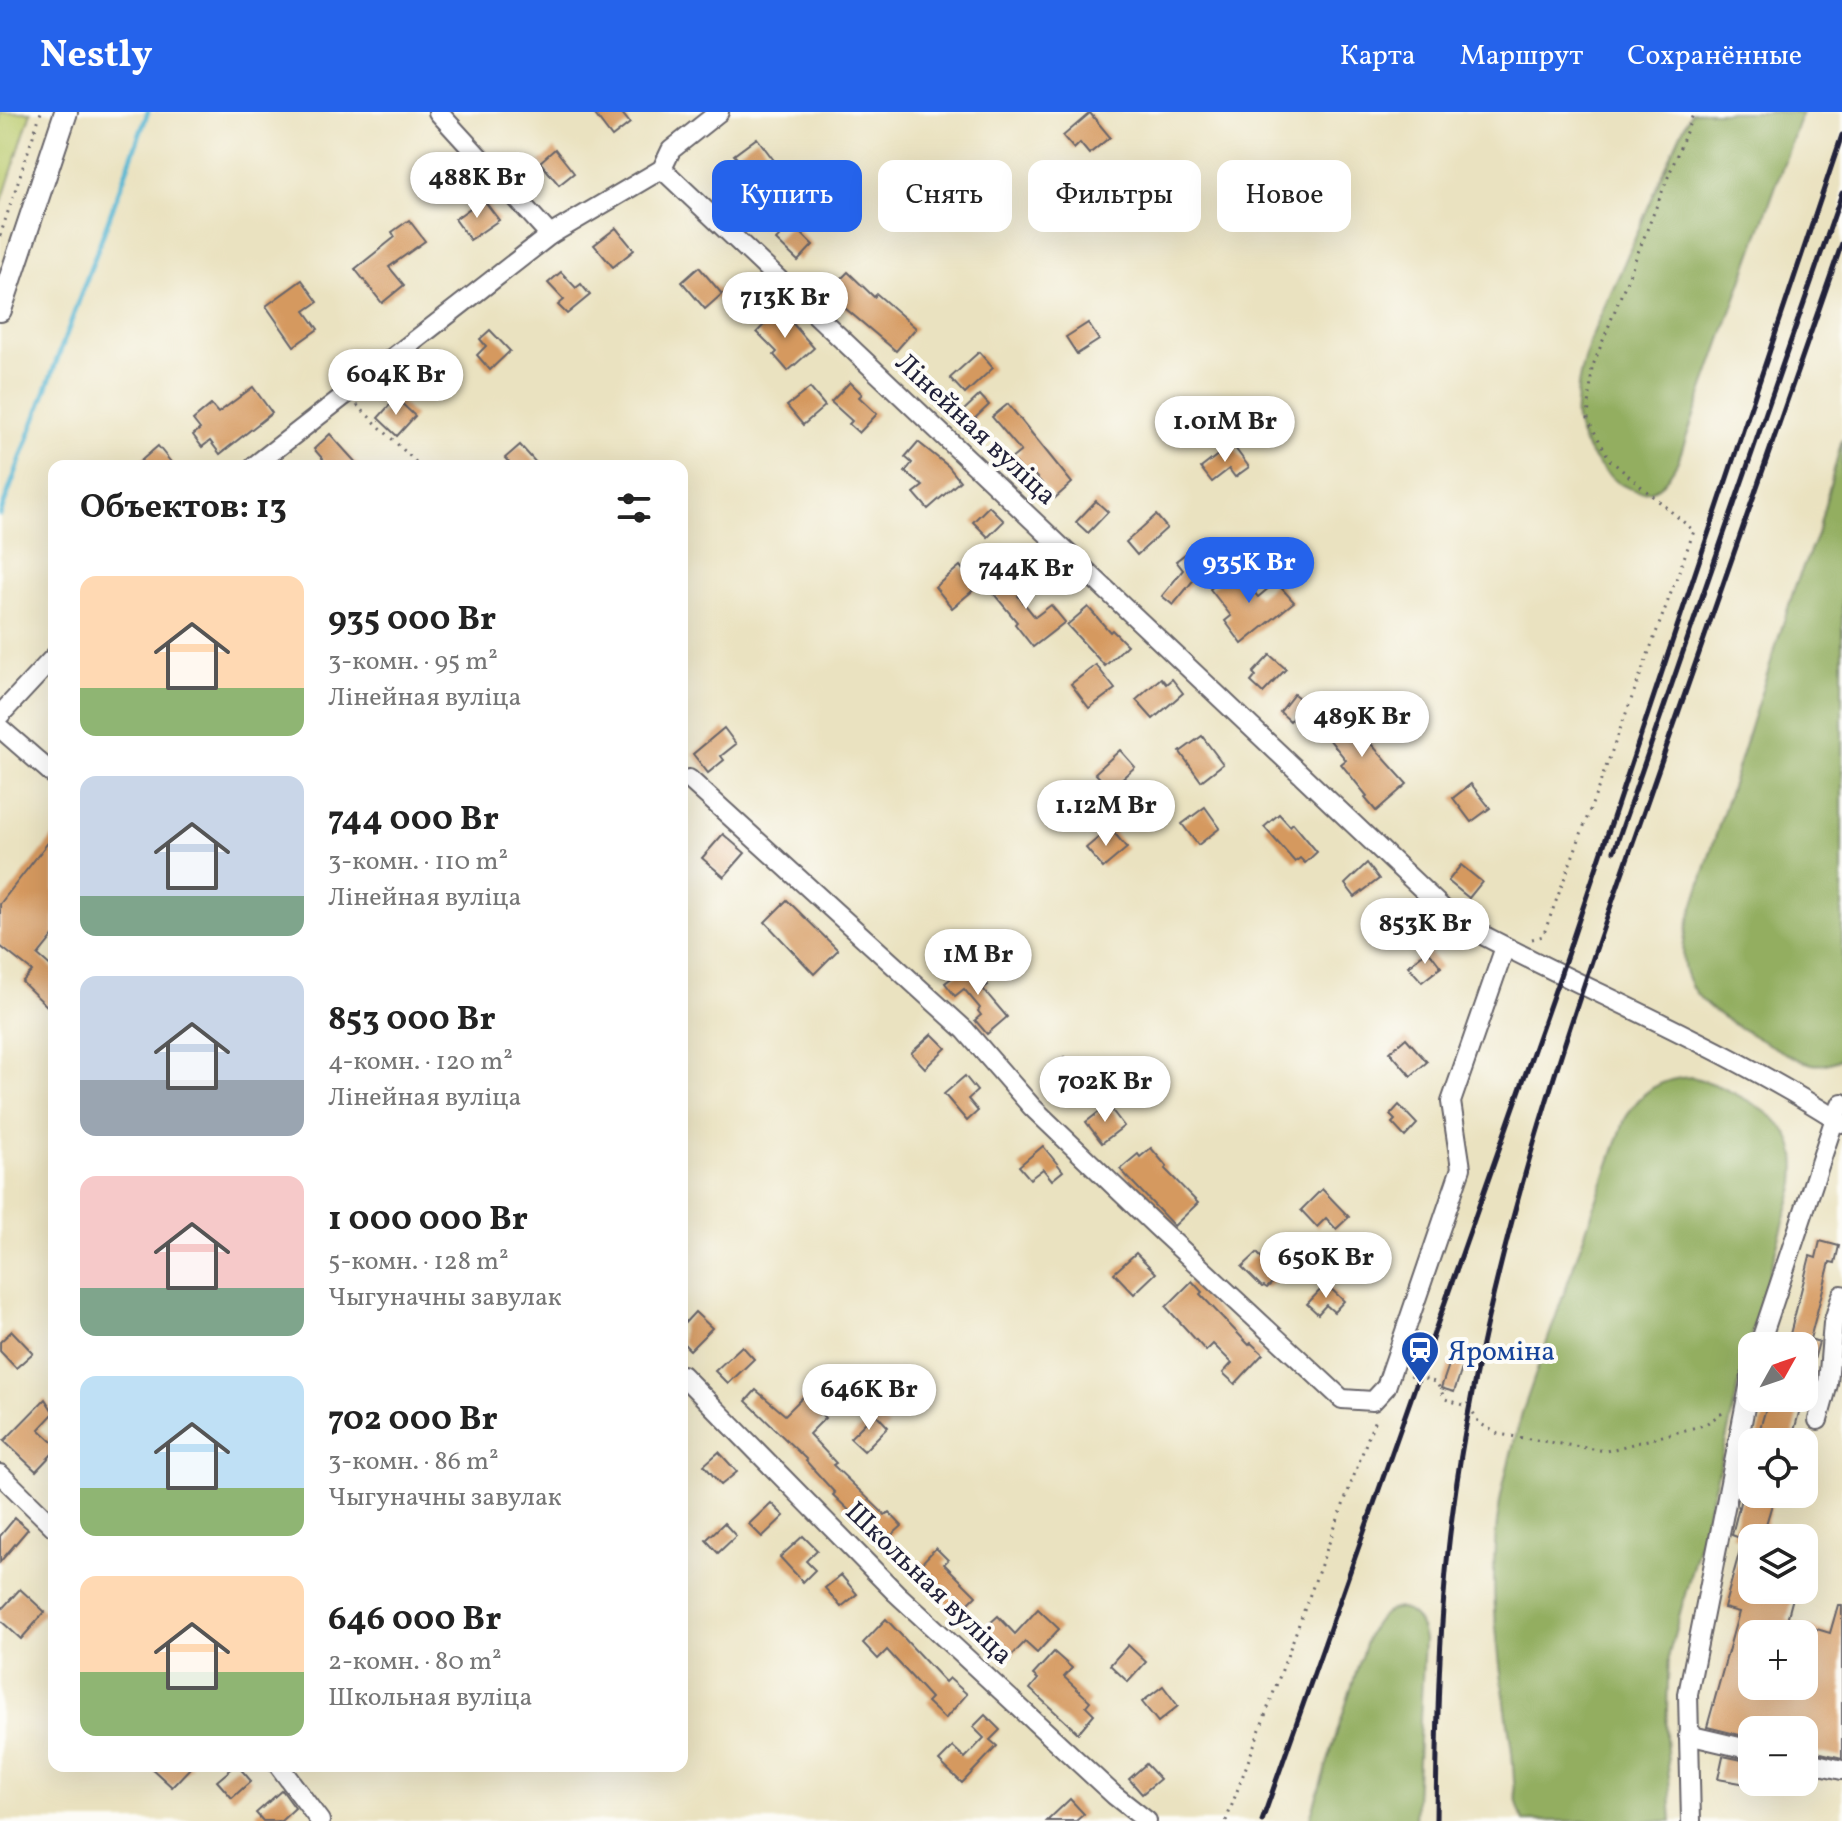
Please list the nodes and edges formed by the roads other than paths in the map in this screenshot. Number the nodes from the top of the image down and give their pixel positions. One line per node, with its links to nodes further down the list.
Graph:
1 (66, 112): 6 (main road)
2 (438, 112): 5 (street)
3 (719, 112): 4 (street)
4 (662, 169): 5 (street); 13 (street, Лінейная вуліца)
5 (550, 235): 7 (street)
6 (0, 310)
7 (262, 460)
8 (48, 663): 9 (street)
9 (0, 715)
10 (0, 728): 11 (street)
11 (48, 770)
12 (689, 779): 13 (street)
13 (1505, 947): 14 (street, Лінейная вуліца)
14 (1840, 1115): 16 (street)
15 (1842, 1295): 19 (street)
16 (1764, 1332)
17 (688, 1381): 28 (street, Школьная вуліца)
18 (1744, 1412): 22 (street)
19 (1818, 1420)
20 (0, 1474): 21 (street)
21 (48, 1521)
22 (1688, 1735): 23 (street); 29 (street)
23 (1738, 1747)
24 (1818, 1764): 25 (street)
25 (1842, 1770)
26 (283, 1772): 27 (street)
27 (320, 1821)
28 (1147, 1821)
29 (1691, 1821)

